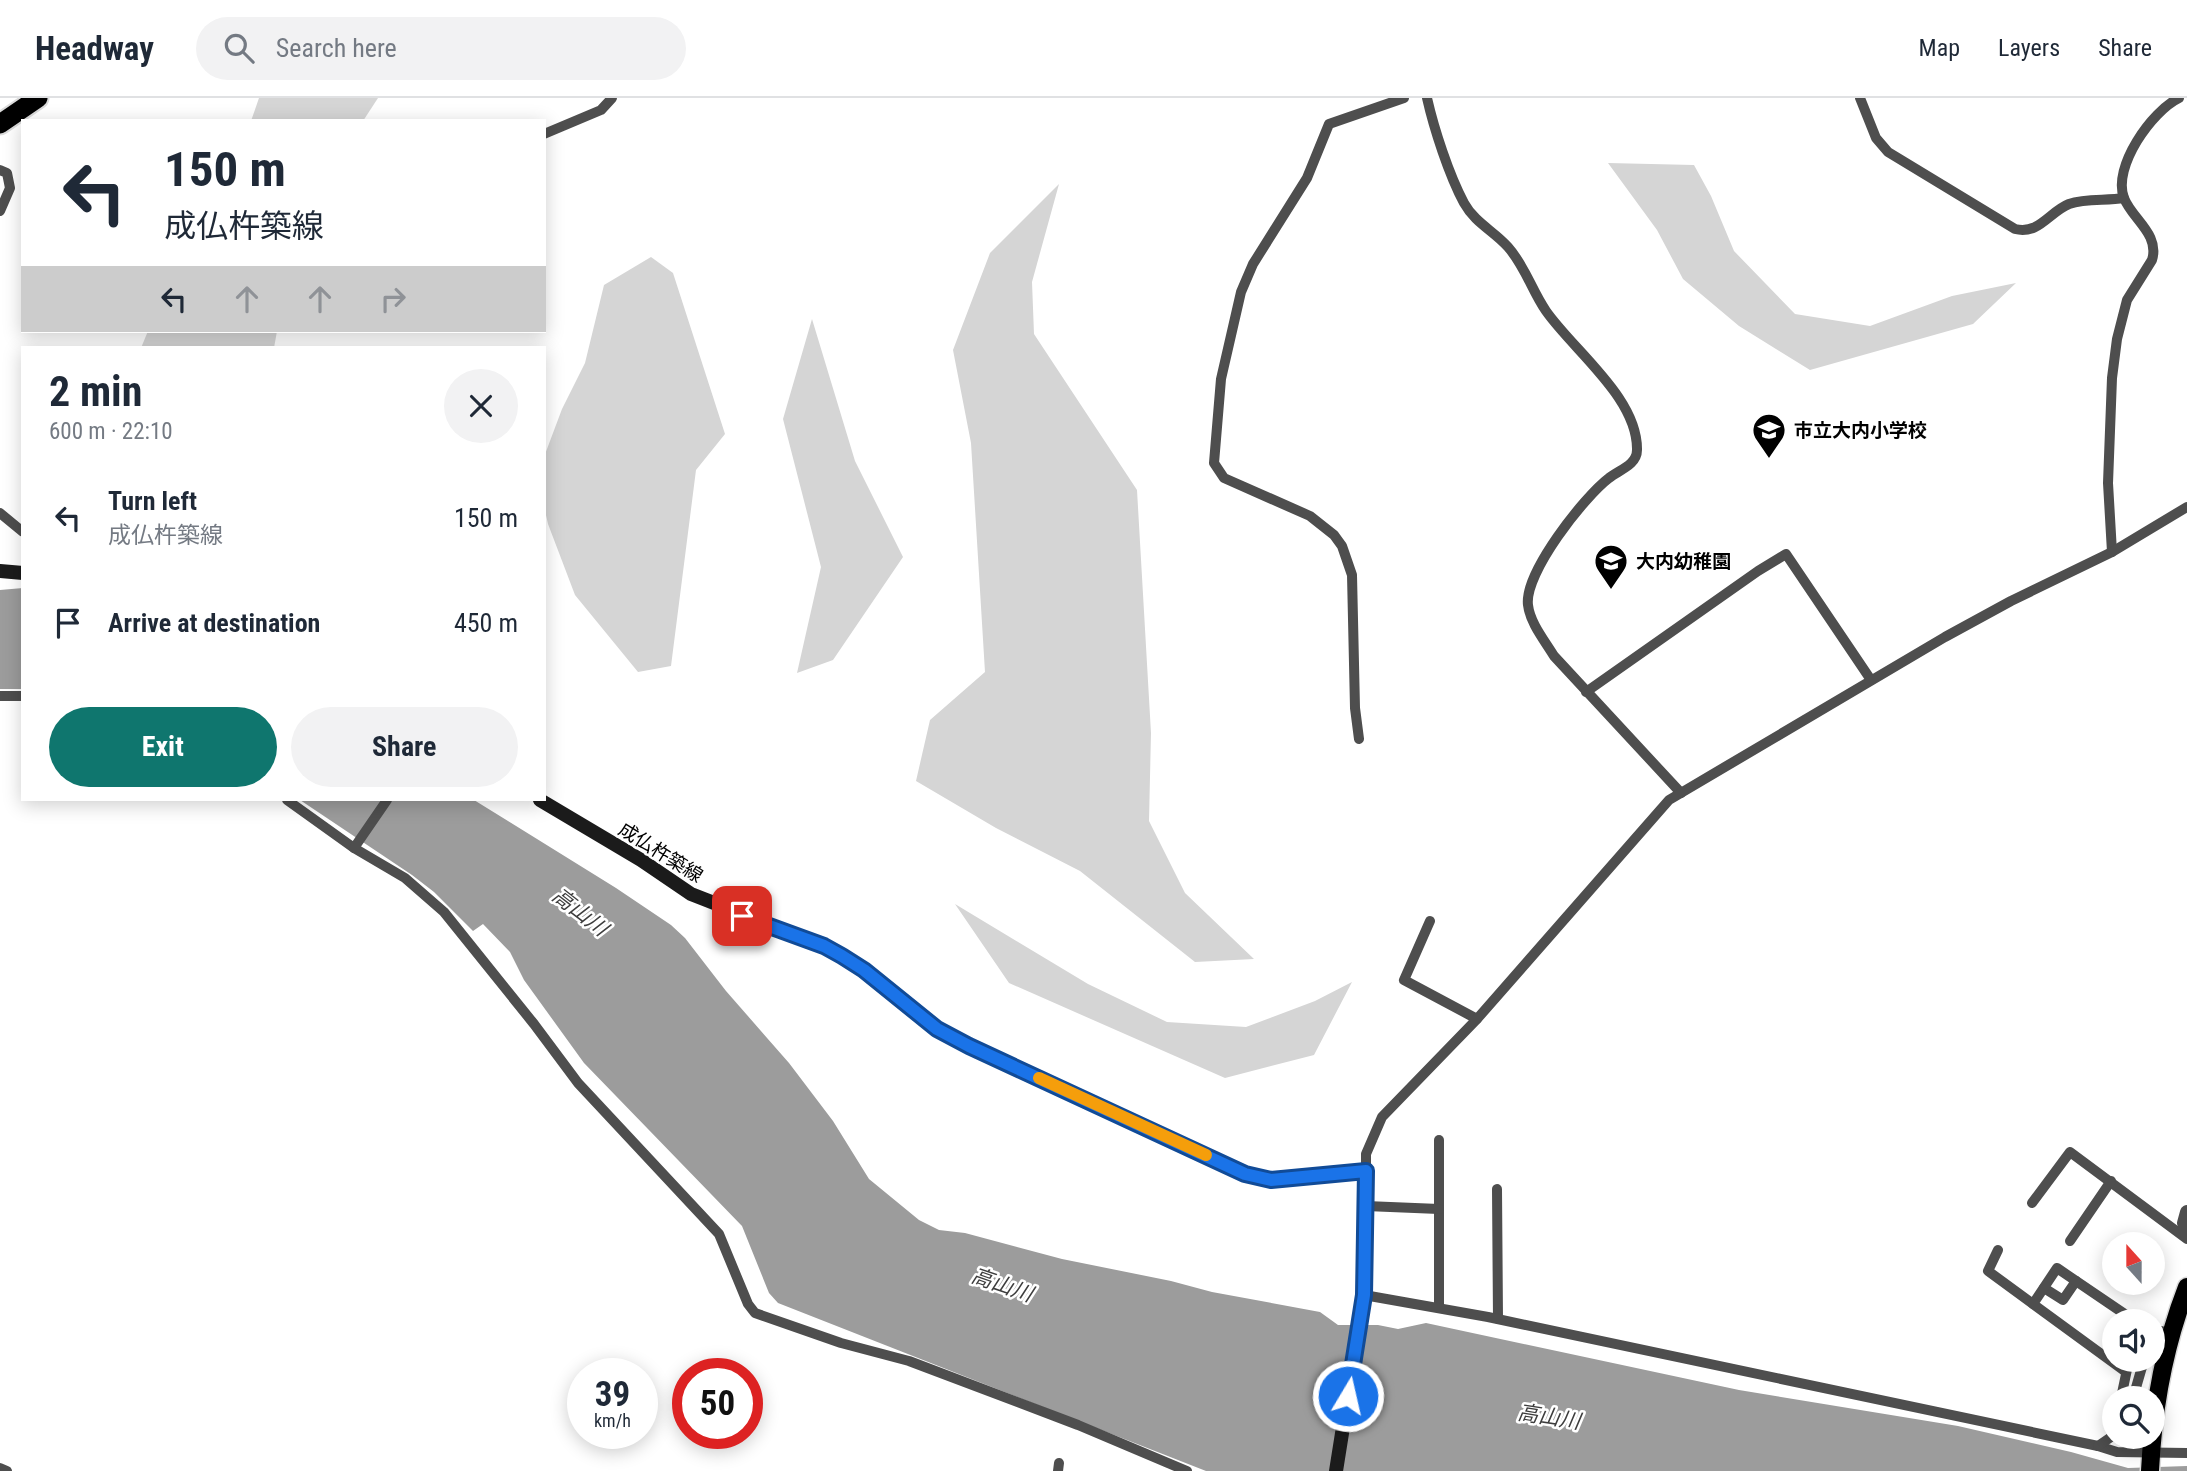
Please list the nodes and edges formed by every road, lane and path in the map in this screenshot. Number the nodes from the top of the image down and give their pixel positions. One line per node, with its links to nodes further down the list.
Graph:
1 (17, 98): 8 (highway)
2 (38, 98): 9 (highway)
3 (612, 98): 10 (street)
4 (1404, 98): 24 (street)
5 (1427, 98): 21 (street)
6 (1860, 98): 12 (street)
7 (2179, 98): 12 (street)
8 (0, 110)
9 (0, 124)
10 (546, 133)
11 (0, 170): 13 (street)
12 (2124, 198): 17 (street)
13 (0, 211)
14 (2187, 507): 17 (street)
15 (0, 513): 16 (street)
16 (21, 530)
17 (2112, 552): 20 (street)
18 (0, 571): 19 (main road)
19 (21, 573)
20 (1871, 680): 21 (street); 25 (street)
21 (1586, 692): 25 (street)
22 (0, 696): 23 (street)
23 (21, 696)
24 (1359, 739)
25 (1681, 793): 31 (street)
26 (288, 801): 29 (street)
27 (386, 801): 29 (street)
28 (542, 801): 33 (main road, 成仏杵築線)
29 (354, 848): 63 (street)
30 (1430, 921): 31 (street)
31 (1477, 1018): 33 (street)
32 (1439, 1140): 38 (street)
33 (1366, 1171): 37 (main road)
34 (2112, 1181): 36 (street); 41 (street); 42 (street)
35 (1497, 1189): 51 (street)
36 (2032, 1203)
37 (1366, 1206): 38 (street); 47 (main road)
38 (1439, 1209): 49 (street)
39 (2187, 1213): 40 (street)
40 (2187, 1234)
41 (2187, 1239)
42 (2070, 1241)
43 (1998, 1250): 48 (street)
44 (2076, 1281): 46 (street); 46 (street); 50 (street)
45 (2187, 1287): 53 (highway)
46 (2044, 1288): 48 (street)
47 (1364, 1295): 49 (street); 64 (main road)
48 (2033, 1304): 54 (street)
49 (1439, 1308): 51 (street)
50 (2117, 1309)
51 (1499, 1319): 58 (street)
52 (2165, 1333): 53 (street)
53 (2171, 1335): 59 (highway)
54 (2102, 1354)
55 (2126, 1372): 56 (street)
56 (2123, 1386)
57 (2102, 1443): 58 (street)
58 (2098, 1446): 59 (street)
59 (2151, 1453): 60 (street); 65 (highway)
60 (2187, 1453)
61 (0, 1468): 62 (street)
62 (7, 1471)
63 (1188, 1471)
64 (1336, 1471)
65 (2150, 1471)

